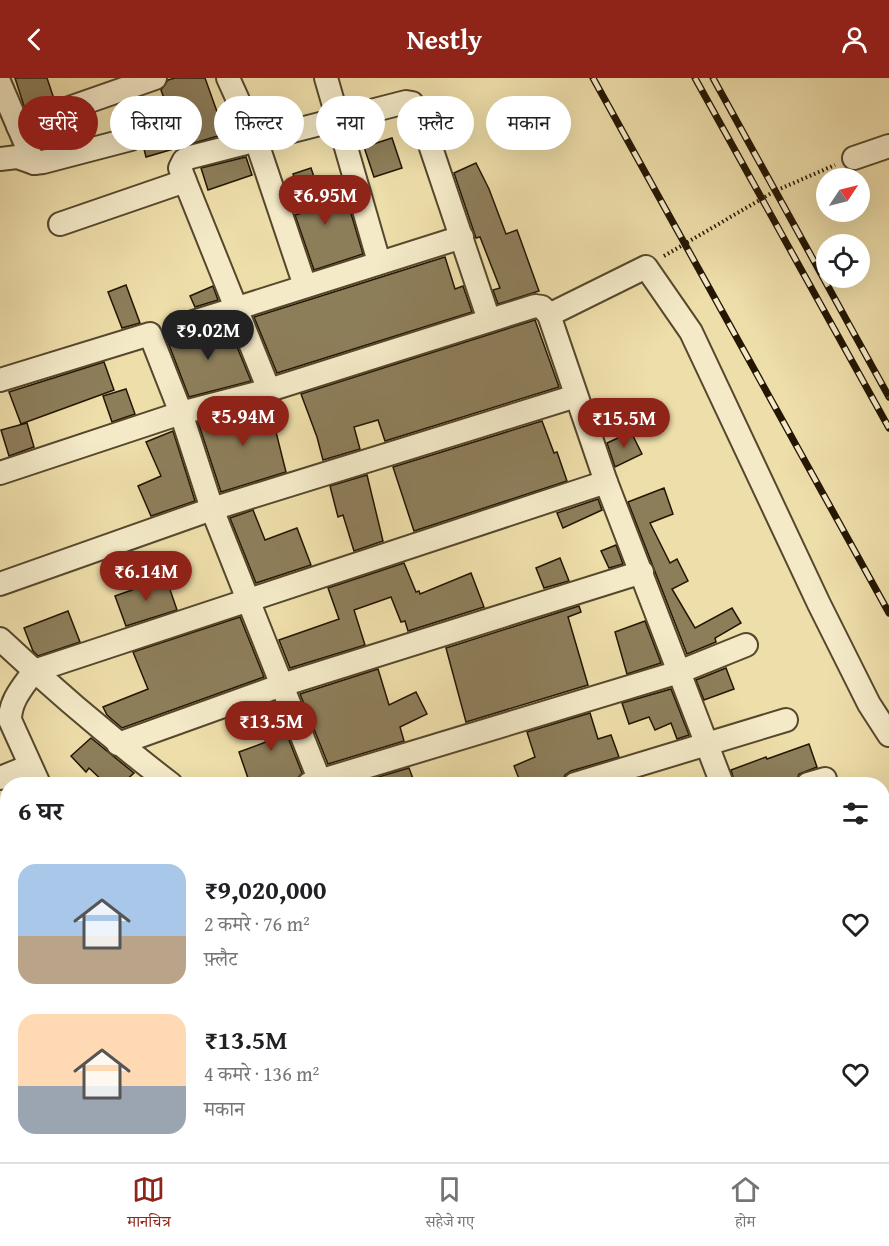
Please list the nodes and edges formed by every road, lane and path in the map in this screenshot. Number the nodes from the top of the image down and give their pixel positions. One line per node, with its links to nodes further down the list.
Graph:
1 (155, 78): 7 (street)
2 (228, 78): 5 (street)
3 (326, 78): 6 (street)
4 (0, 84): 9 (street)
5 (236, 96)
6 (331, 96)
7 (98, 98)
8 (385, 108): 21 (street)
9 (18, 126)
10 (110, 144): 18 (street)
11 (889, 146): 16 (street)
12 (28, 150): 18 (street)
13 (220, 150): 19 (street)
14 (259, 150): 24 (street)
15 (347, 150): 22 (street)
16 (854, 158): 23 (path)
17 (0, 159): 18 (street)
18 (33, 163)
19 (185, 181): 20 (street); 25 (street)
20 (60, 224)
21 (462, 237): 22 (street); 27 (street)
22 (380, 262): 24 (street)
23 (646, 267): 26 (street); 45 (street)
24 (305, 285): 25 (street)
25 (237, 307): 28 (street); 30 (street)
26 (549, 315): 27 (street); 31 (street)
27 (489, 320): 30 (street)
28 (187, 324)
29 (0, 380): 32 (street)
30 (269, 390): 32 (street)
31 (576, 396): 34 (street); 35 (street)
32 (181, 413): 33 (street); 35 (street)
33 (0, 473)
34 (606, 482): 36 (street); 38 (street)
35 (212, 508): 37 (street); 38 (street)
36 (642, 573): 42 (street); 43 (street)
37 (0, 584)
38 (248, 600): 41 (street); 43 (street)
39 (0, 639): 41 (street)
40 (746, 645): 42 (street)
41 (34, 671): 47 (street); 49 (street)
42 (679, 672): 46 (street); 52 (street)
43 (282, 685): 47 (street); 51 (street)
44 (786, 720): 46 (street)
45 (889, 735)
46 (706, 743): 53 (street); 54 (street)
47 (118, 744): 50 (street)
48 (2, 771): 49 (street)
49 (34, 775)
50 (162, 777)
51 (315, 777)
52 (337, 777)
53 (597, 777)
54 (719, 777)

